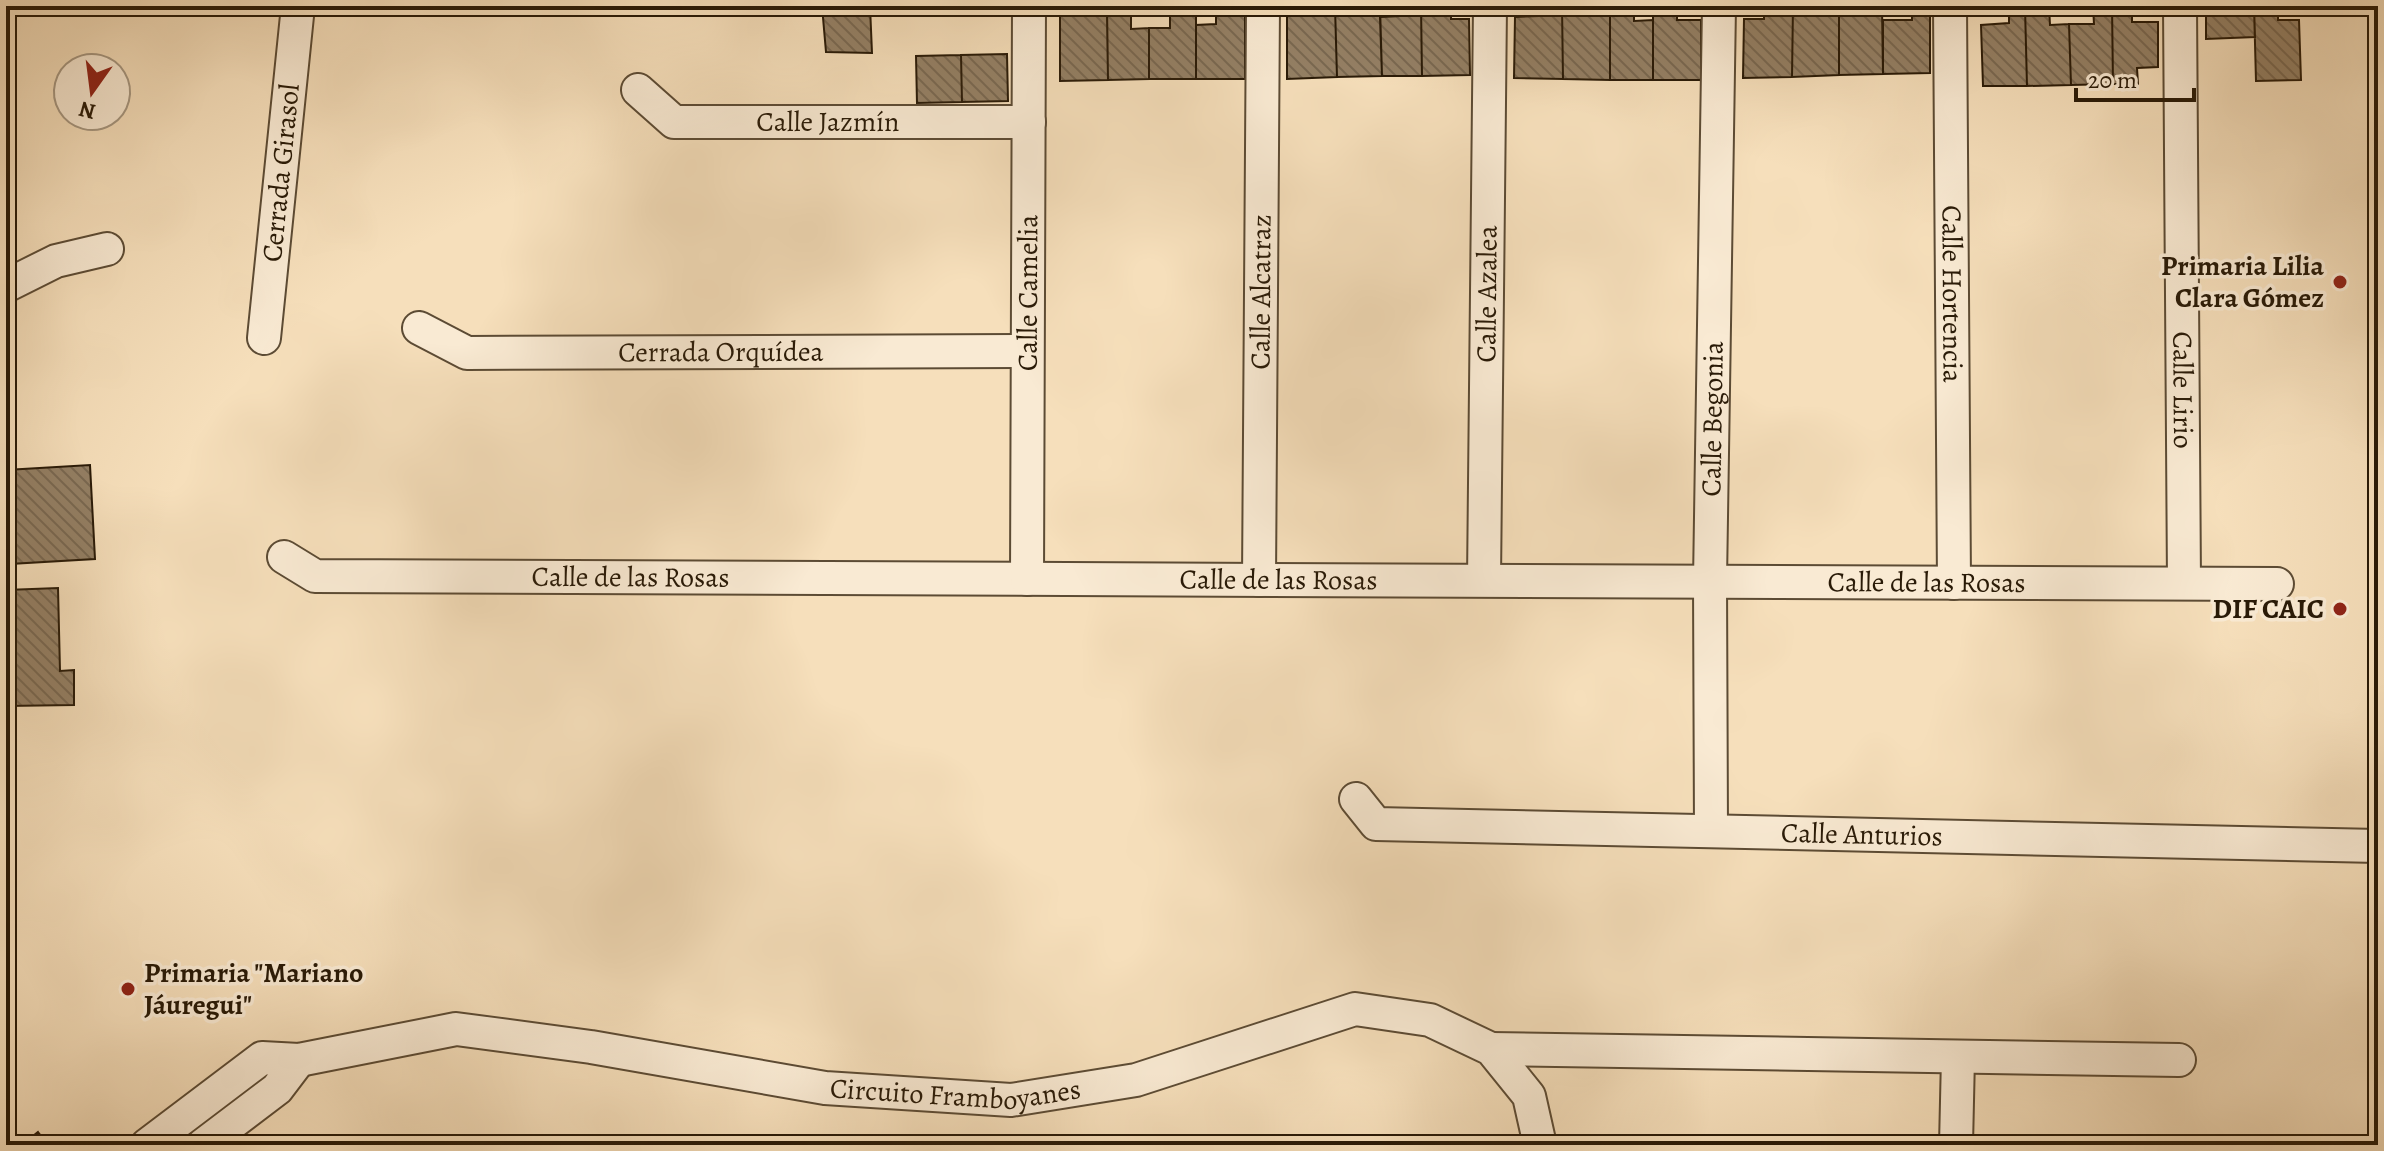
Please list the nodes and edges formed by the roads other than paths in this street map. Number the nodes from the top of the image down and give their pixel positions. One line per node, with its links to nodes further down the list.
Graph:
1 (298, 6): 13 (street, Cerrada Girasol)
2 (1029, 6): 9 (street, Calle Camelia)
3 (1263, 6): 17 (street, Calle Alcatraz)
4 (1490, 6): 18 (street, Calle Azalea)
5 (1719, 6): 19 (street, Calle Begonia)
6 (1950, 6): 20 (street, Calle Hortencia)
7 (2180, 6): 21 (street, Calle Lirio)
8 (638, 90): 9 (street, Calle Jazmín)
9 (1029, 122): 14 (street, Calle Camelia)
10 (107, 249): 11 (street)
11 (6, 286)
12 (419, 328): 14 (street, Cerrada Orquídea)
13 (264, 338)
14 (1027, 351): 16 (street, Calle Camelia)
15 (284, 557): 16 (street, Calle de las Rosas)
16 (1027, 579): 17 (street, Calle de las Rosas)
17 (1259, 580): 18 (street, Calle de las Rosas)
18 (1484, 580): 19 (street, Calle de las Rosas)
19 (1710, 581): 20 (street, Calle de las Rosas); 24 (street, Calle Begonia)
20 (1954, 583): 21 (street, Calle de las Rosas)
21 (2184, 583): 22 (street, Calle de las Rosas)
22 (2277, 584)
23 (1356, 799): 24 (street, Calle Anturios)
24 (1711, 831): 25 (street, Calle Anturios)
25 (2378, 846)
26 (1491, 1049): 27 (street); 28 (street, Circuito Framboyanes); 32 (street, Circuito Framboyanes)
27 (1958, 1057): 29 (street); 33 (street)
28 (299, 1060): 30 (street, Circuito Framboyanes); 31 (street)
29 (2179, 1060)
30 (147, 1145)
31 (203, 1145)
32 (1540, 1145)
33 (1956, 1145)

